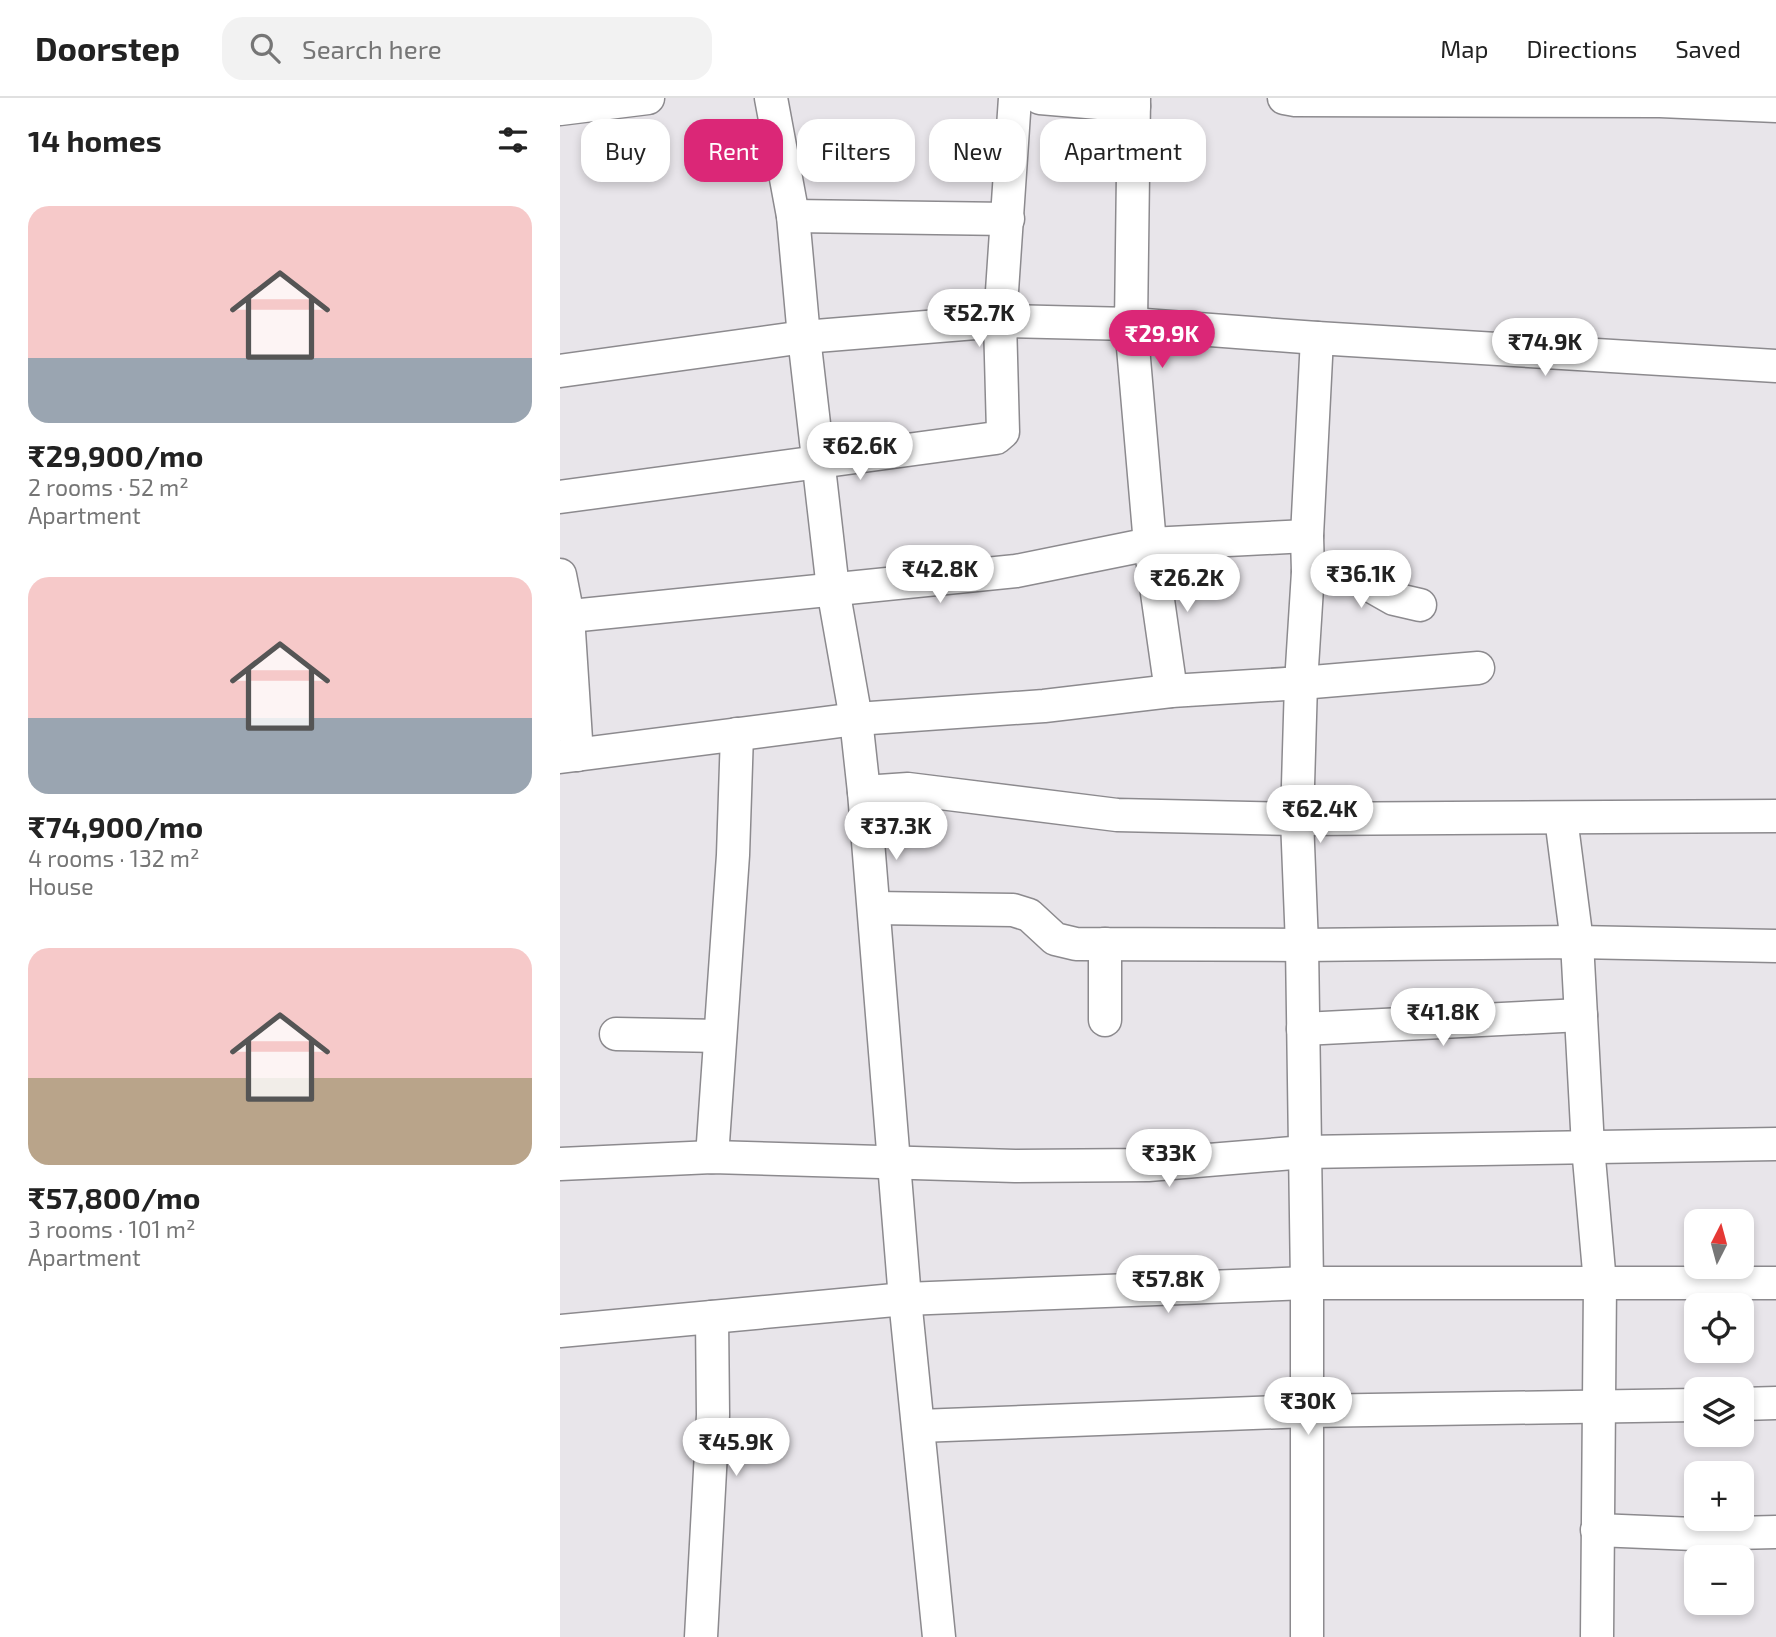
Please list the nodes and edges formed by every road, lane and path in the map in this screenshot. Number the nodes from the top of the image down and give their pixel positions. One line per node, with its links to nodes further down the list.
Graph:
1 (648, 98): 9 (street)
2 (771, 98): 10 (street)
3 (1015, 98): 11 (street)
4 (1040, 98): 7 (street)
5 (1284, 98): 6 (street)
6 (1660, 99): 8 (street)
7 (1134, 102): 13 (street)
8 (1776, 106)
9 (560, 109)
10 (793, 216): 11 (street); 14 (street)
11 (1008, 219): 12 (street)
12 (1000, 321): 13 (street); 14 (street); 18 (street)
13 (1131, 324): 15 (street); 21 (street)
14 (804, 337): 17 (street); 18 (street)
15 (1317, 338): 16 (street); 20 (street)
16 (1776, 366)
17 (560, 371)
18 (819, 461): 19 (street); 24 (street)
19 (560, 497)
20 (1307, 536): 21 (street); 22 (street)
21 (1150, 544): 24 (street); 29 (street)
22 (1308, 572): 25 (street); 28 (street)
23 (560, 575): 26 (street)
24 (833, 589): 26 (street); 30 (street)
25 (1420, 605)
26 (564, 617): 32 (street)
27 (1478, 668): 28 (street)
28 (1301, 683): 29 (street); 36 (street)
29 (1171, 691): 30 (street)
30 (856, 719): 31 (street); 33 (street)
31 (737, 734): 32 (street); 46 (street)
32 (568, 756)
33 (864, 792): 36 (street); 37 (street)
34 (1776, 816): 35 (street)
35 (1561, 818): 36 (street); 38 (street)
36 (1297, 819): 40 (street)
37 (874, 908): 39 (street); 52 (street)
38 (1577, 942): 40 (street); 41 (street); 42 (street)
39 (1105, 944): 40 (street); 43 (street)
40 (1301, 945): 44 (street)
41 (1776, 946)
42 (1581, 1015): 44 (street); 48 (street)
43 (1105, 1020)
44 (1303, 1029): 49 (street)
45 (616, 1034): 46 (street)
46 (720, 1036): 50 (street)
47 (1776, 1144): 48 (street)
48 (1588, 1146): 49 (street); 54 (street)
49 (1305, 1152): 52 (street); 53 (street)
50 (712, 1157): 51 (street); 52 (street)
51 (560, 1164)
52 (894, 1164): 56 (street)
53 (1307, 1283): 54 (street); 56 (street); 63 (street)
54 (1600, 1283): 55 (street); 62 (street)
55 (1776, 1283)
56 (905, 1299): 57 (street); 64 (street)
57 (712, 1317): 58 (street); 67 (street)
58 (560, 1331)
59 (1776, 1403): 60 (street)
60 (1754, 1404)
61 (1684, 1405): 62 (street)
62 (1600, 1407): 63 (street); 65 (street)
63 (1307, 1411): 64 (street); 69 (street)
64 (919, 1426): 68 (street)
65 (1597, 1530): 66 (street); 70 (street)
66 (1776, 1532)
67 (701, 1637)
68 (939, 1637)
69 (1307, 1637)
70 (1597, 1637)

